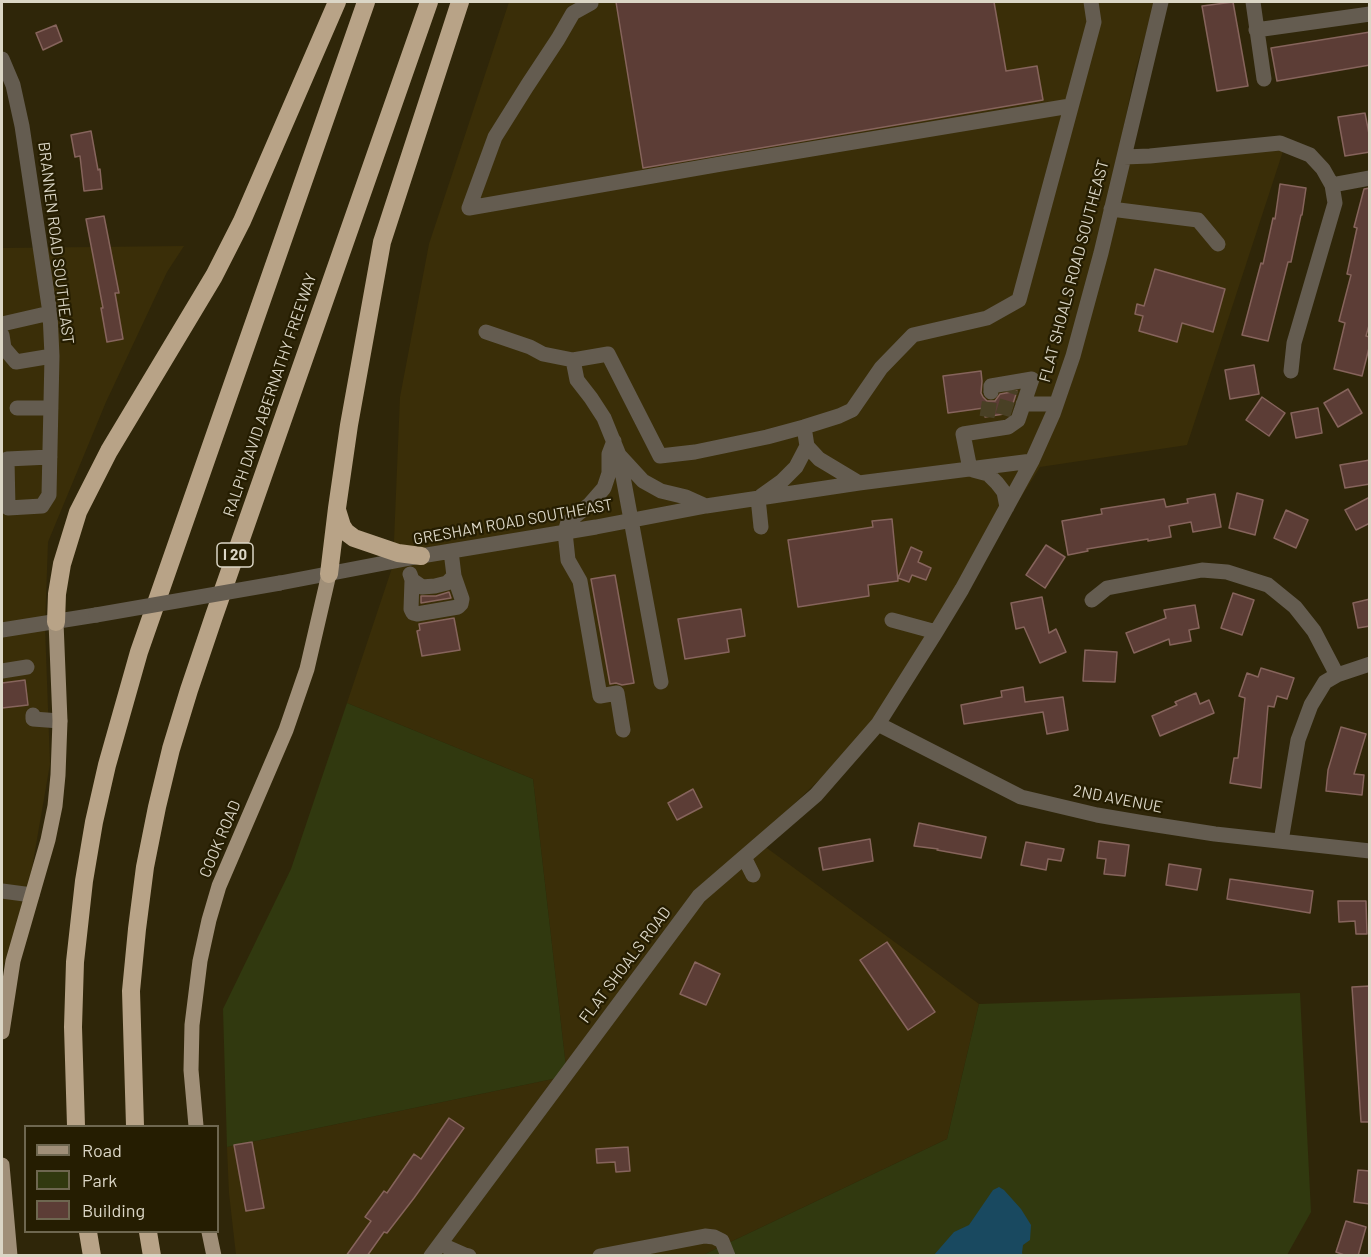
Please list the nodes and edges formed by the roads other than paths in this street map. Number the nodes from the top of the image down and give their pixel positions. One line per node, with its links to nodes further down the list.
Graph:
1 (337, 2): 54 (highway)
2 (366, 2): 74 (highway)
3 (429, 2): 75 (highway, RALPH DAVID ABERNATHY FREEWAY / I 20)
4 (460, 2): 43 (highway)
5 (591, 2): 15 (street)
6 (1091, 2): 15 (street)
7 (1148, 2): 11 (street)
8 (1161, 2): 11 (street, FLAT SHOALS ROAD SOUTHEAST)
9 (1253, 2): 12 (street)
10 (1370, 14): 12 (street)
11 (1155, 25): 16 (street, FLAT SHOALS ROAD SOUTHEAST)
12 (1256, 30): 14 (street)
13 (2, 59): 21 (street, BRANNEN ROAD SOUTHEAST)
14 (1264, 79)
15 (1070, 106): 33 (street)
16 (1124, 157): 18 (street); 19 (street, FLAT SHOALS ROAD SOUTHEAST)
17 (1370, 178): 18 (street)
18 (1332, 185): 27 (street)
19 (1111, 209): 20 (street); 30 (street, FLAT SHOALS ROAD SOUTHEAST)
20 (1218, 244)
21 (50, 313): 22 (street); 25 (street, BRANNEN ROAD SOUTHEAST)
22 (2, 324)
23 (486, 332): 26 (street)
24 (2, 335): 25 (street)
25 (52, 356): 32 (street, BRANNEN ROAD SOUTHEAST)
26 (573, 360): 33 (street); 35 (street)
27 (1291, 371)
28 (991, 392): 29 (street)
29 (1023, 404): 30 (street); 38 (street)
30 (1056, 404): 37 (street, FLAT SHOALS ROAD SOUTHEAST)
31 (16, 408): 32 (street)
32 (51, 408): 36 (street, BRANNEN ROAD SOUTHEAST)
33 (804, 427): 34 (street)
34 (807, 446): 39 (street); 40 (street)
35 (616, 448): 41 (street); 44 (street); 46 (street)
36 (50, 457): 36 (street, BRANNEN ROAD SOUTHEAST)
37 (1032, 461): 38 (street, GRESHAM ROAD SOUTHEAST); 42 (street, FLAT SHOALS ROAD SOUTHEAST)
38 (970, 469): 39 (street, GRESHAM ROAD SOUTHEAST); 42 (street)
39 (859, 483): 40 (street, GRESHAM ROAD SOUTHEAST)
40 (758, 498): 41 (street, GRESHAM ROAD SOUTHEAST); 45 (street)
41 (706, 506): 44 (street, GRESHAM ROAD SOUTHEAST)
42 (1007, 507): 56 (street, FLAT SHOALS ROAD SOUTHEAST)
43 (337, 508): 48 (highway); 49 (highway)
44 (631, 520): 46 (street, GRESHAM ROAD SOUTHEAST); 61 (street)
45 (761, 527)
46 (565, 532): 47 (street, GRESHAM ROAD SOUTHEAST); 65 (street)
47 (451, 551): 48 (street, GRESHAM ROAD SOUTHEAST); 50 (street)
48 (413, 558): 49 (street, GRESHAM ROAD SOUTHEAST); 51 (street)
49 (329, 574): 54 (street, GRESHAM ROAD SOUTHEAST, bridge); 76 (main road, COOK ROAD)
50 (454, 576): 51 (street); 51 (street)
51 (412, 580)
52 (1092, 600): 60 (street)
53 (892, 620): 56 (street)
54 (56, 622): 55 (street, GRESHAM ROAD SOUTHEAST); 63 (main road)
55 (2, 630)
56 (936, 632): 64 (street, FLAT SHOALS ROAD SOUTHEAST)
57 (1370, 664): 60 (street)
58 (27, 668): 59 (street)
59 (2, 671)
60 (1337, 675): 66 (street)
61 (661, 682)
62 (29, 718): 63 (street)
63 (60, 721): 71 (main road)
64 (878, 723): 66 (street, 2ND AVENUE); 68 (street, FLAT SHOALS ROAD)
65 (623, 730)
66 (1281, 841): 67 (street, 2ND AVENUE)
67 (1370, 851)
68 (744, 857): 69 (street); 81 (street, FLAT SHOALS ROAD)
69 (753, 875)
70 (2, 891): 71 (street)
71 (32, 895): 72 (main road)
72 (6, 969): 73 (main road)
73 (2, 1032)
74 (76, 1125)
75 (135, 1125)
76 (196, 1125)
77 (2, 1165): 82 (main road)
78 (88, 1233): 83 (highway)
79 (148, 1233): 84 (highway)
80 (209, 1233): 85 (main road)
81 (436, 1250): 86 (street)
82 (10, 1256)
83 (92, 1256)
84 (152, 1256)
85 (214, 1256)
86 (469, 1256)
87 (600, 1256): 88 (street)
88 (728, 1256)

